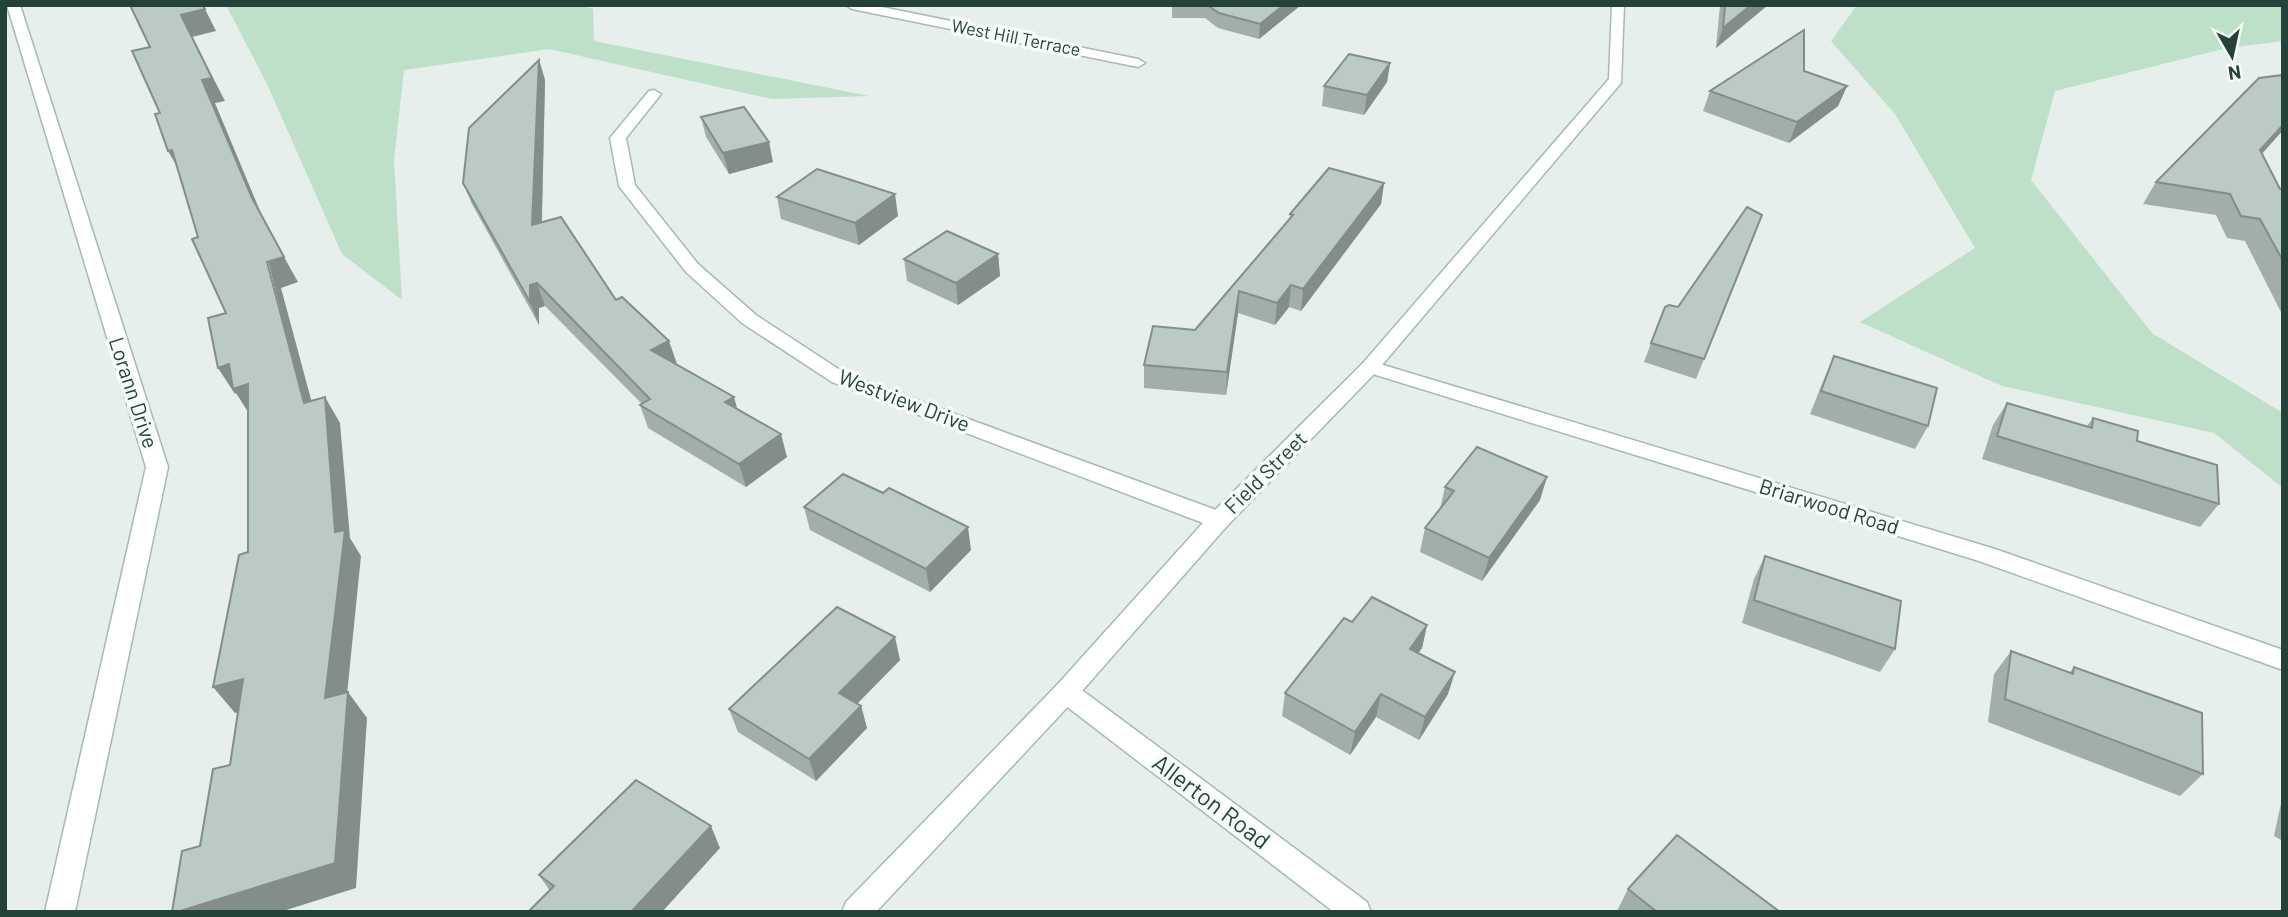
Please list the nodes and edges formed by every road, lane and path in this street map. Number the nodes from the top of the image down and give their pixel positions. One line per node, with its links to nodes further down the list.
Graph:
1 (852, 5): 4 (street, West Hill Terrace)
2 (1618, 5): 6 (street, Field Street)
3 (11, 12): 10 (street, Lorann Drive)
4 (1138, 63)
5 (654, 94): 7 (street, Westview Drive)
6 (1370, 367): 7 (street, Field Street); 8 (street, Briarwood Road)
7 (1219, 520): 9 (street, Field Street)
8 (2283, 660)
9 (1066, 692): 11 (street, Field Street); 12 (street, Allerton Road)
10 (60, 912)
11 (856, 912)
12 (1357, 912)

